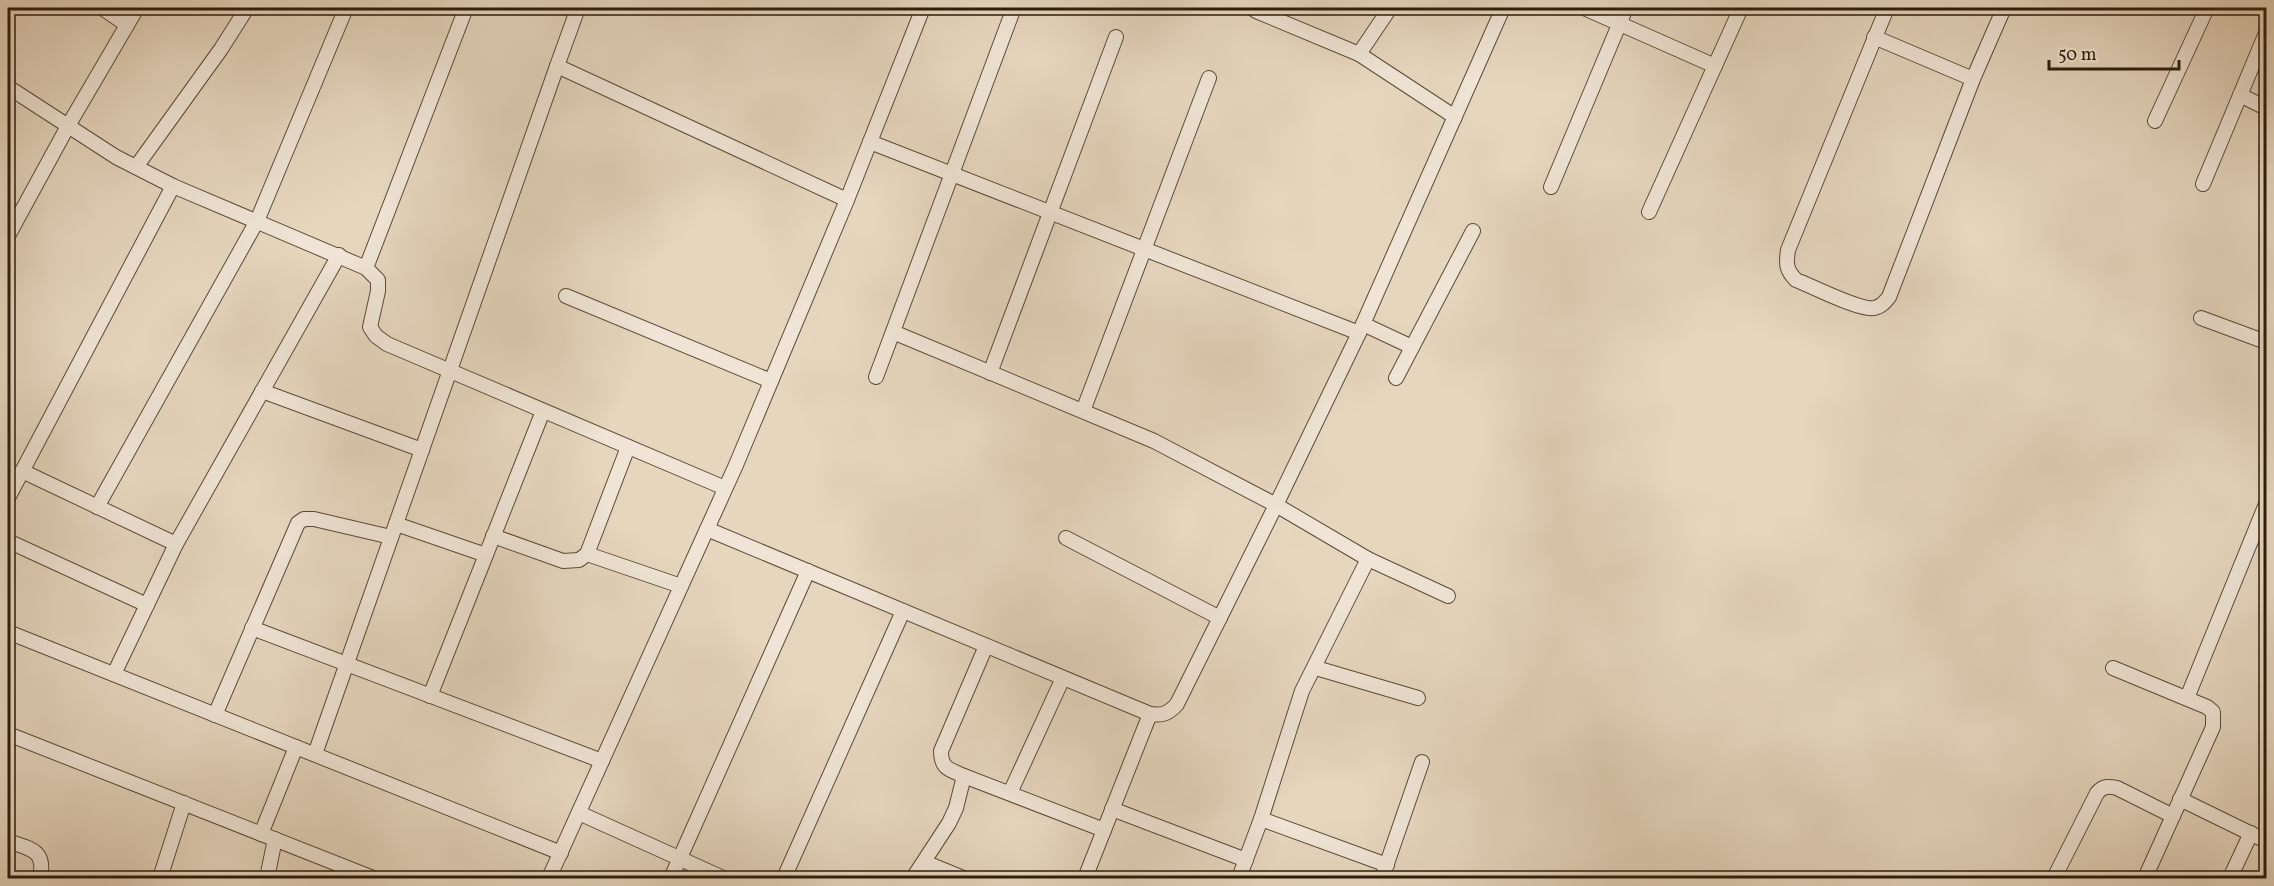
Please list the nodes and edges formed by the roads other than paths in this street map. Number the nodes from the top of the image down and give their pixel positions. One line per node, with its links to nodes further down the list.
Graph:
1 (102, 8): 19 (street)
2 (137, 8): 19 (street)
3 (247, 8): 35 (street)
4 (346, 8): 43 (street)
5 (466, 8): 48 (street)
6 (578, 8): 24 (street)
7 (923, 8): 34 (street)
8 (1252, 8): 23 (street)
9 (1390, 8): 23 (street)
10 (1503, 8): 31 (street)
11 (1584, 8): 18 (street)
12 (1626, 8): 18 (street)
13 (1742, 8): 25 (street)
14 (1887, 8): 22 (street)
15 (2004, 8): 27 (street)
16 (2207, 8): 32 (street)
17 (1012, 13): 36 (street)
18 (1618, 23): 25 (street); 39 (street)
19 (127, 25): 33 (street)
20 (2266, 33): 29 (street)
21 (1116, 37): 42 (street)
22 (1874, 37): 27 (street); 27 (street)
23 (1359, 54): 31 (street)
24 (557, 66): 40 (street); 55 (street)
25 (1715, 66): 41 (street)
26 (1209, 78): 46 (street)
27 (1973, 79)
28 (8, 87): 33 (street)
29 (2240, 95): 30 (street); 37 (street)
30 (2266, 108)
31 (1455, 117): 51 (street)
32 (2155, 121)
33 (68, 126): 35 (street); 45 (street)
34 (870, 142): 36 (street); 40 (street)
35 (136, 167): 38 (street)
36 (952, 174): 42 (street); 52 (street)
37 (2203, 183)
38 (173, 186): 43 (street); 65 (street)
39 (1551, 186)
40 (847, 200): 59 (street)
41 (1649, 212)
42 (1050, 213): 46 (street); 56 (street)
43 (257, 221): 47 (street); 70 (street)
44 (1473, 231): 54 (street)
45 (8, 236)
46 (1144, 249): 51 (street); 62 (street)
47 (339, 255): 48 (street); 60 (street)
48 (366, 267): 55 (street)
49 (566, 296): 59 (street)
50 (2201, 318): 53 (street)
51 (1361, 329): 54 (street); 69 (street)
52 (893, 332): 56 (street); 57 (street)
53 (2266, 342)
54 (1412, 347): 58 (street)
55 (450, 371): 61 (street); 64 (street)
56 (990, 373): 62 (street)
57 (876, 377)
58 (1396, 378)
59 (771, 381): 66 (street)
60 (262, 391): 64 (street); 76 (street)
61 (543, 411): 63 (street); 73 (street)
62 (1083, 411): 69 (street)
63 (628, 447): 66 (street); 77 (street)
64 (422, 450): 72 (street)
65 (22, 471): 67 (street); 70 (street)
66 (725, 488): 71 (street)
67 (8, 498)
68 (2266, 504): 96 (street)
69 (1276, 505): 79 (street); 85 (street)
70 (97, 507): 76 (street)
71 (707, 529): 80 (street); 81 (street)
72 (394, 531): 78 (street); 86 (street); 89 (street)
73 (494, 536): 77 (street); 78 (street)
74 (1066, 538): 85 (street)
75 (8, 541): 83 (street)
76 (176, 544): 83 (street)
77 (586, 554): 81 (street)
78 (486, 555): 94 (street)
79 (1368, 559): 82 (street); 90 (street)
80 (807, 571): 84 (street); 119 (street)
81 (681, 586): 102 (street)
82 (1448, 596)
83 (147, 605): 92 (street)
84 (903, 611): 88 (street); 130 (street)
85 (1220, 618): 97 (street)
86 (252, 628): 89 (street); 98 (street)
87 (8, 632): 92 (street)
88 (986, 646): 93 (street); 104 (street)
89 (346, 664): 94 (street); 101 (street)
90 (1316, 668): 95 (street); 111 (street)
91 (2113, 668): 96 (street)
92 (114, 674): 98 (street)
93 (1063, 678): 97 (street); 105 (street)
94 (430, 696): 102 (street)
95 (1418, 698)
96 (2187, 698): 106 (street)
97 (1150, 714): 108 (street)
98 (215, 715): 100 (street)
99 (8, 734): 107 (street)
100 (296, 747): 101 (street); 114 (street)
101 (315, 754): 118 (street)
102 (602, 761): 109 (street)
103 (1422, 762): 122 (street)
104 (964, 776): 105 (street); 121 (street)
105 (1010, 793): 112 (street)
106 (2181, 799): 110 (street); 113 (street)
107 (184, 803): 114 (street); 125 (street)
108 (1112, 809): 112 (street); 120 (street)
109 (579, 813): 118 (street); 119 (street)
110 (2173, 816): 136 (street); 137 (street)
111 (1261, 819): 120 (street); 122 (street)
112 (1104, 830): 133 (street)
113 (2251, 833): 117 (street); 138 (street)
114 (261, 834): 115 (street)
115 (275, 840): 123 (street); 126 (street)
116 (8, 841): 124 (street)
117 (2266, 841)
118 (561, 853): 127 (street)
119 (679, 859): 128 (street); 129 (street)
120 (1246, 860): 134 (street)
121 (924, 862): 131 (street); 132 (street)
122 (1387, 865): 135 (street)
123 (369, 878)
124 (40, 879)
125 (160, 879)
126 (267, 879)
127 (549, 879)
128 (670, 879)
129 (723, 879)
130 (784, 879)
131 (913, 879)
132 (963, 879)
133 (1085, 879)
134 (1239, 879)
135 (1382, 879)
136 (2054, 879)
137 (2145, 879)
138 (2230, 879)

